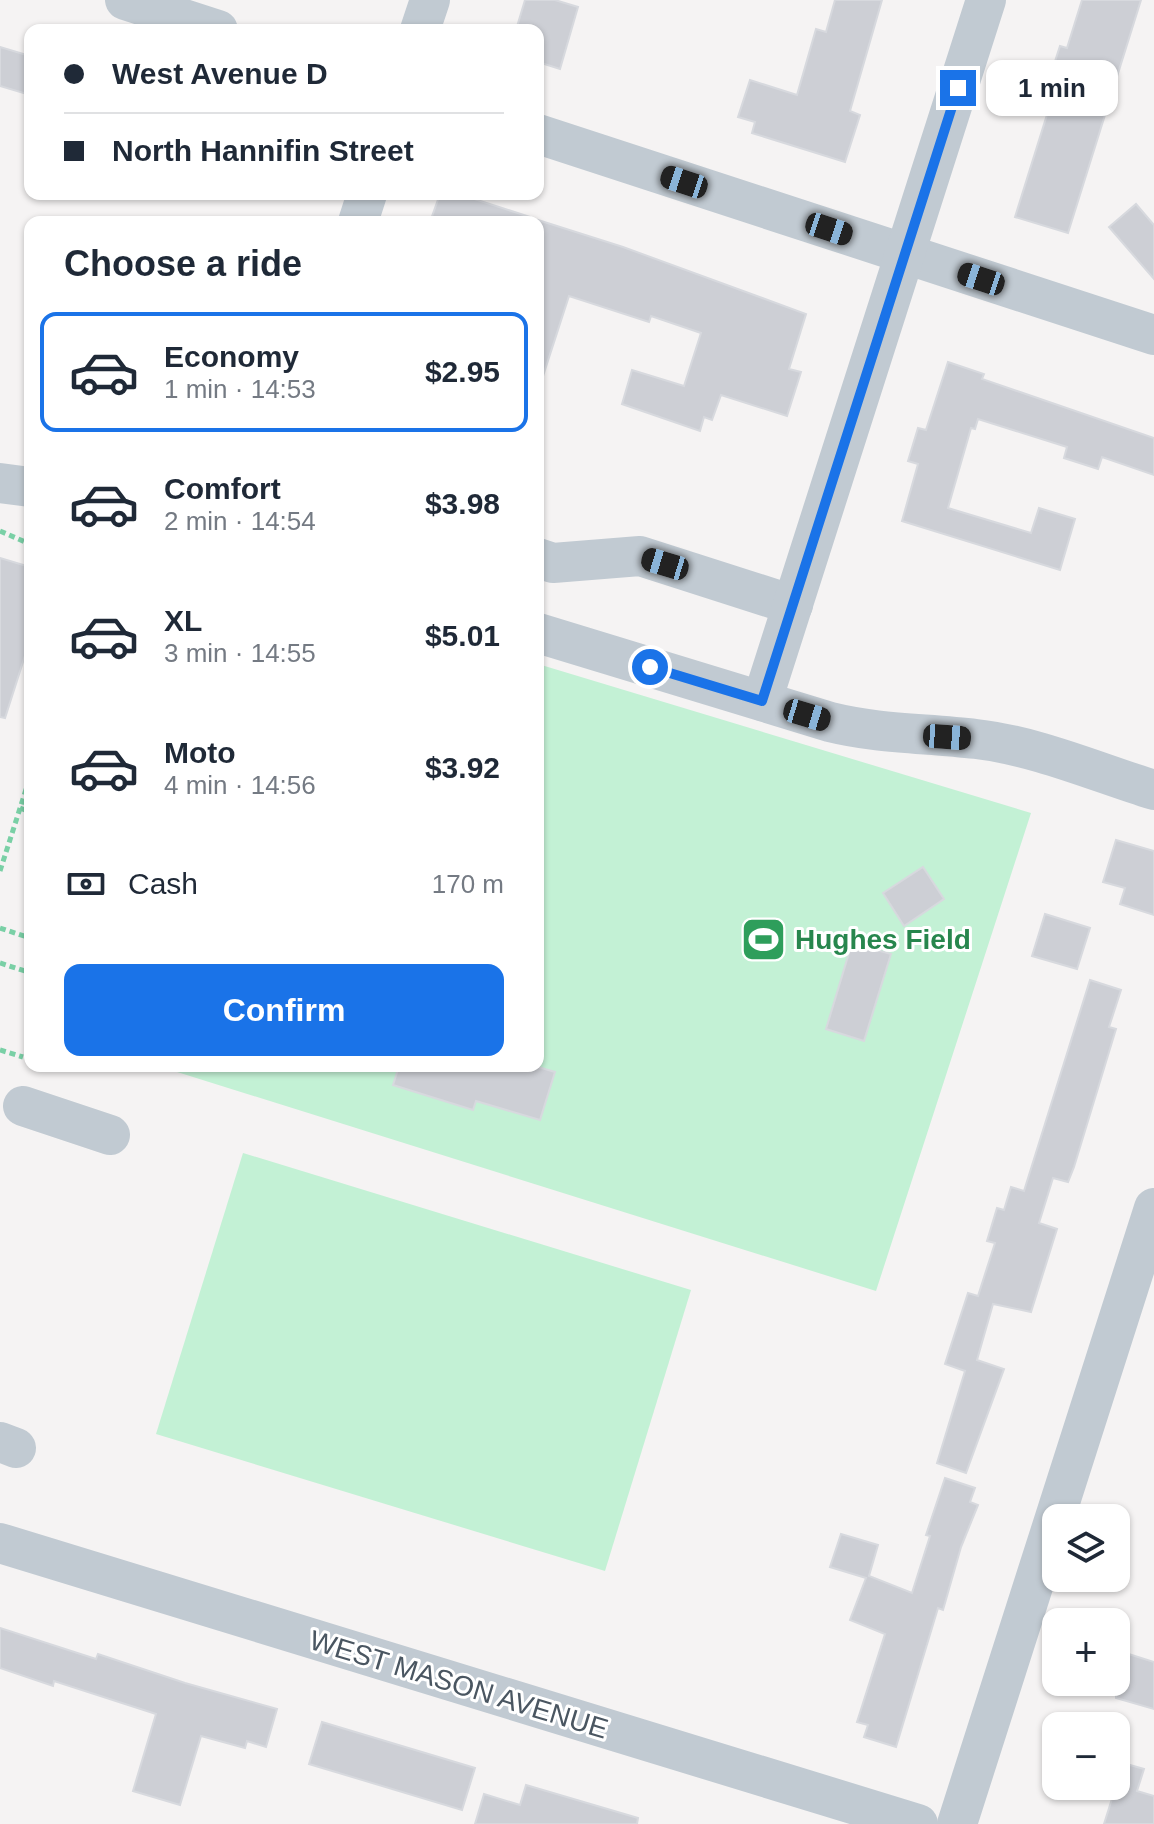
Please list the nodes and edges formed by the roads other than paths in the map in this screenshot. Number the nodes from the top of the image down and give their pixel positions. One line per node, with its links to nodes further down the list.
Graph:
1 (125, 0): 4 (street)
2 (430, 0): 5 (street)
3 (986, 0): 7 (street)
4 (199, 24)
5 (422, 24)
6 (544, 136): 7 (street)
7 (905, 254): 8 (street); 12 (street)
8 (1154, 335)
9 (0, 483): 10 (street)
10 (24, 486)
11 (544, 560): 12 (street)
12 (793, 605): 14 (street)
13 (544, 635): 14 (street)
14 (762, 701): 15 (street)
15 (1154, 790)
16 (23, 1106): 17 (street)
17 (110, 1135)
18 (1154, 1208): 21 (street)
19 (0, 1543): 20 (street, WEST MASON AVENUE)
20 (918, 1824)
21 (957, 1824)

